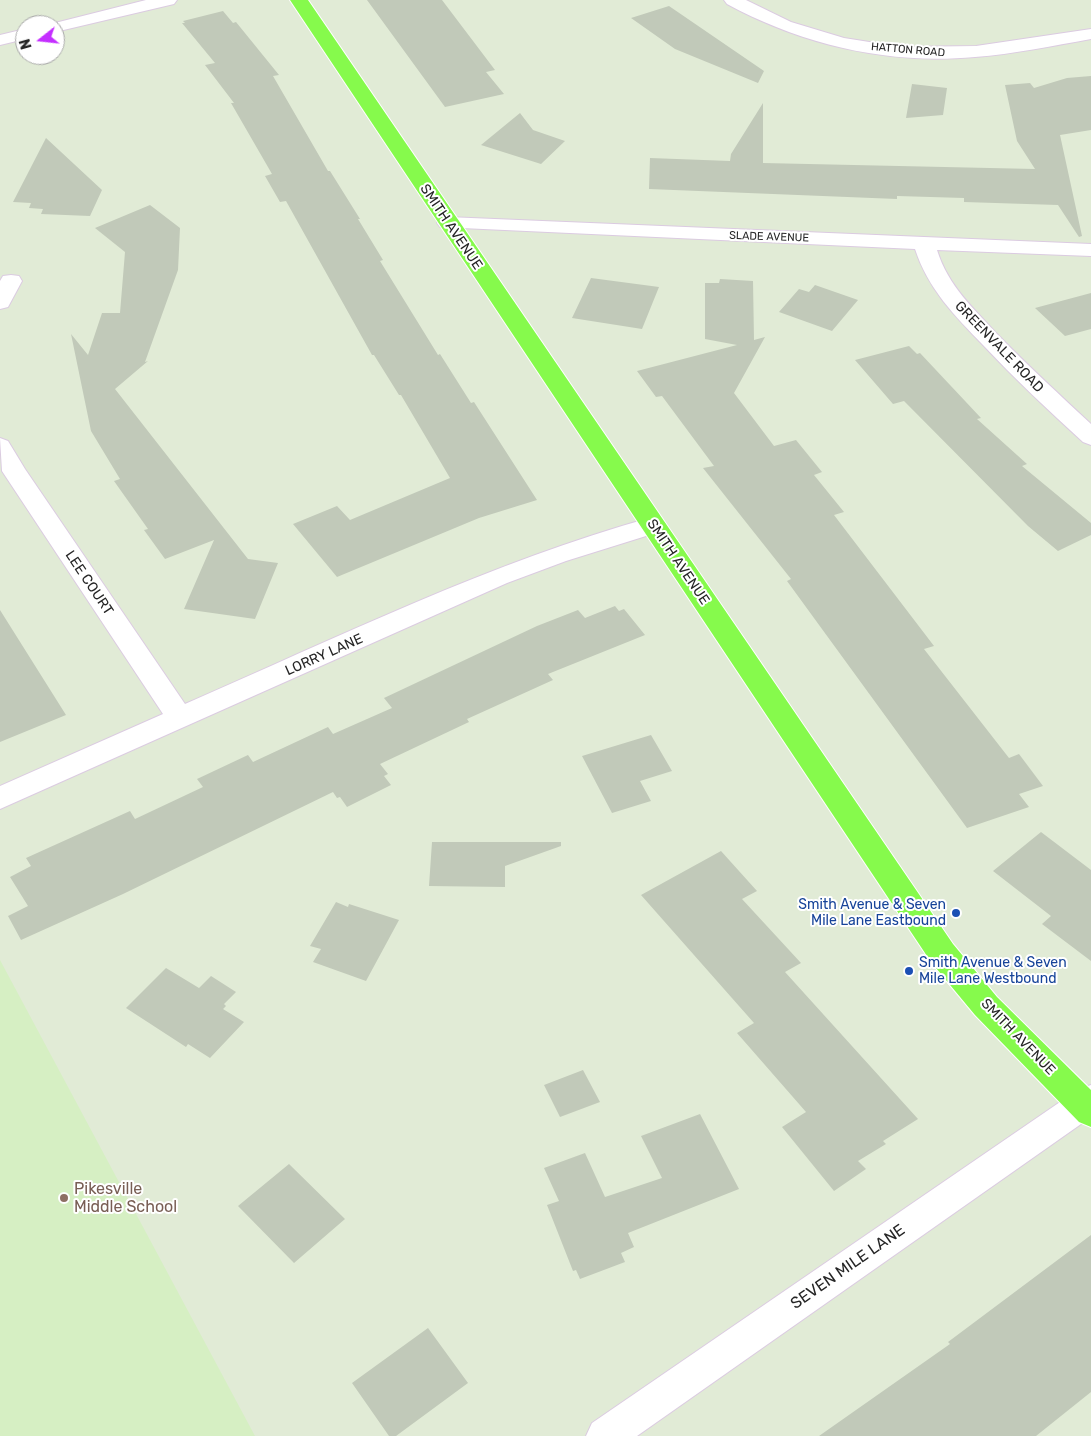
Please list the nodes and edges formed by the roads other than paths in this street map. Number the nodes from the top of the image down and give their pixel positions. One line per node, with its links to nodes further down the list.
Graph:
1 (168, 0): 4 (street)
2 (299, 0): 8 (main road, SMITH AVENUE)
3 (733, 0): 5 (street, HATTON ROAD)
4 (65, 25)
5 (1091, 34)
6 (15, 36): 7 (street)
7 (0, 40)
8 (447, 223): 9 (street, SLADE AVENUE); 15 (main road, SMITH AVENUE)
9 (924, 244): 10 (street, SLADE AVENUE); 13 (street, GREENVALE ROAD)
10 (1091, 250)
11 (11, 281): 12 (street)
12 (0, 302)
13 (1091, 437)
14 (0, 446): 16 (street, LEE COURT)
15 (653, 525): 16 (street, LORRY LANE); 18 (main road, SMITH AVENUE)
16 (180, 718): 17 (street, LORRY LANE)
17 (0, 798)
18 (1088, 1105): 19 (street, SEVEN MILE LANE)
19 (605, 1436)

